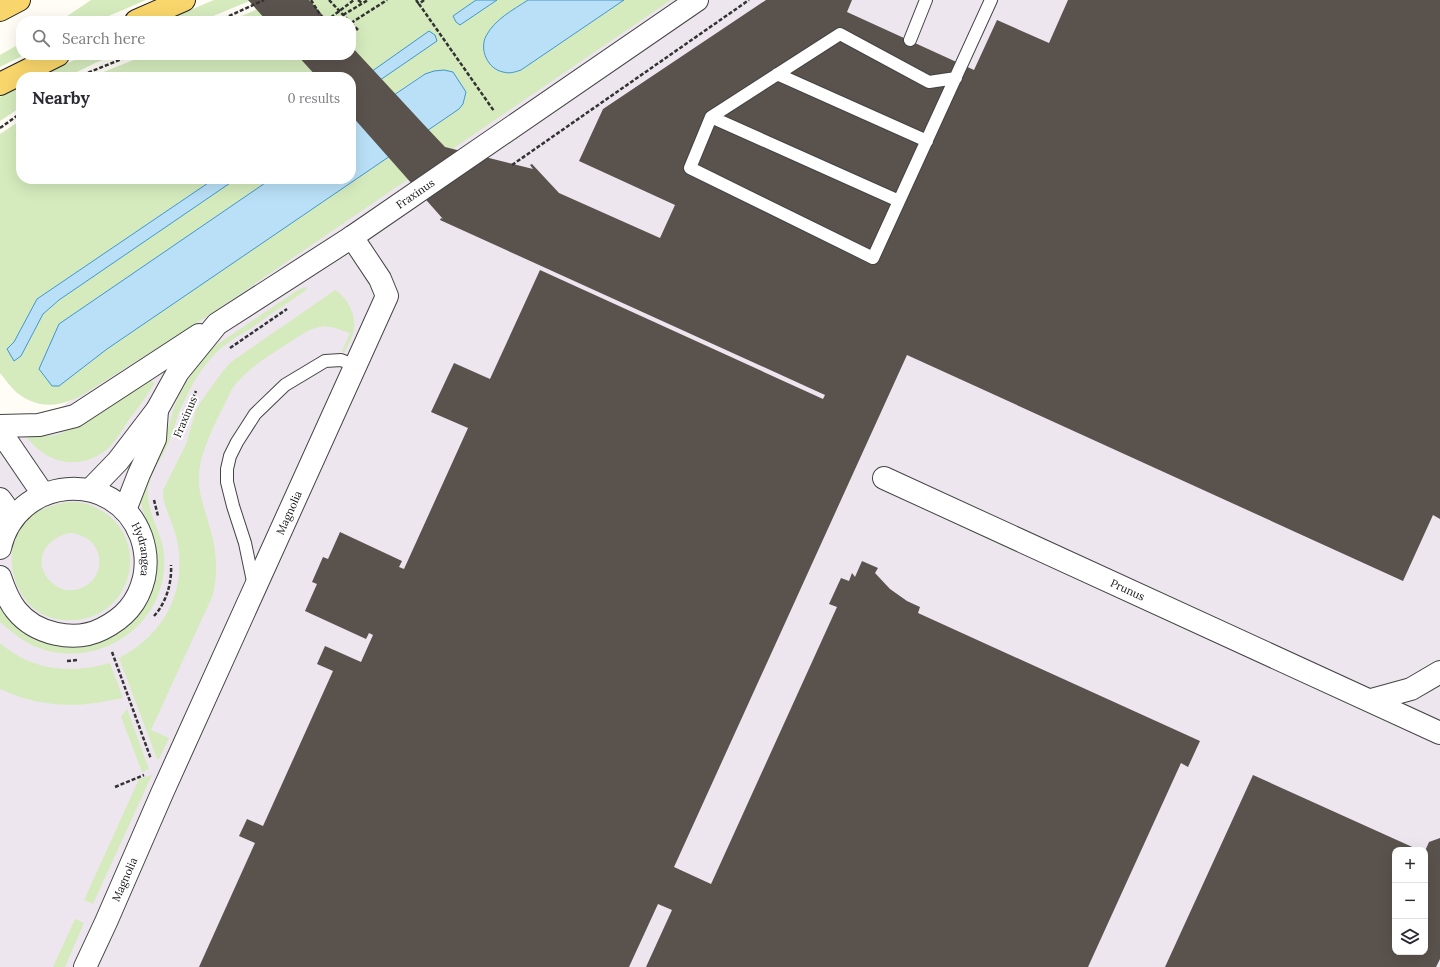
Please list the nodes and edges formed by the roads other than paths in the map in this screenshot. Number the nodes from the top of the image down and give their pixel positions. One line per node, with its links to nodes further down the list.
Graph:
1 (19, 0): 6 (main road)
2 (184, 0): 7 (main road)
3 (697, 0): 18 (street, Fraxinus)
4 (926, 0): 8 (lane)
5 (991, 0): 13 (lane)
6 (0, 10)
7 (147, 16)
8 (910, 40)
9 (48, 60): 10 (main road)
10 (24, 72)
11 (777, 74): 13 (lane); 15 (lane); 16 (lane)
12 (16, 76): 14 (main road)
13 (956, 78): 16 (lane)
14 (0, 84)
15 (711, 117): 17 (lane); 17 (lane)
16 (927, 141): 17 (lane)
17 (899, 201)
18 (352, 237): 19 (street, Fraxinus); 20 (street, Magnolia)
19 (217, 324): 21 (street, Fraxinus); 22 (street)
20 (354, 365): 31 (street, Magnolia); 31 (lane)
21 (157, 410): 25 (street, Fraxinus); 28 (street, Fraxinus)
22 (0, 426)
23 (0, 430): 26 (street)
24 (884, 478): 34 (street, Prunus)
25 (90, 490): 26 (street, Hydrangea); 28 (street, Hydrangea)
26 (43, 494): 29 (street, Hydrangea)
27 (0, 498): 29 (street)
28 (125, 510): 32 (street, Hydrangea)
29 (13, 517): 30 (street, Hydrangea)
30 (0, 548)
31 (255, 587): 36 (street, Magnolia)
32 (2, 588)
33 (1440, 672): 34 (street)
34 (1371, 700): 35 (street, Prunus)
35 (1440, 733)
36 (85, 967)

